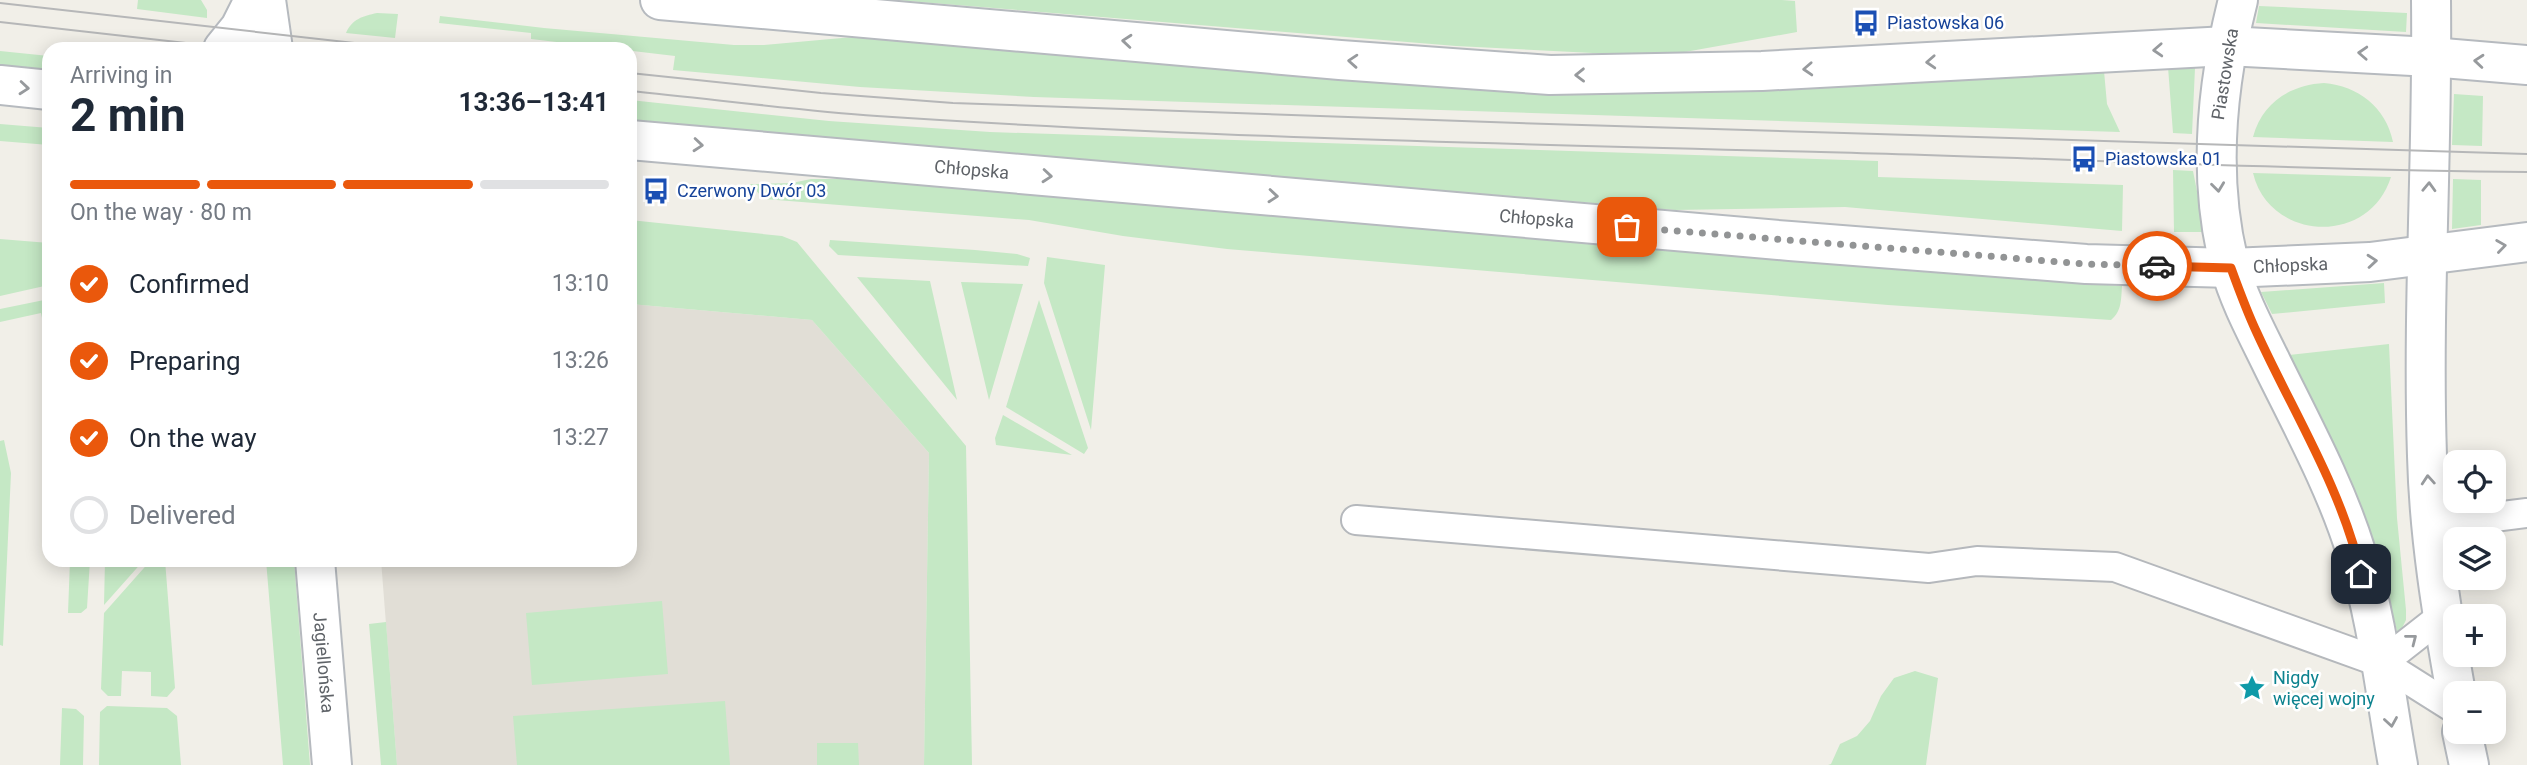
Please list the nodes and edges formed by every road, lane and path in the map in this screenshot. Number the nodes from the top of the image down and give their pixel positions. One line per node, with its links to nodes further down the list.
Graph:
1 (254, 0): 6 (main road)
2 (266, 0): 7 (main road)
3 (660, 0): 8 (main road, one-way to 3)
4 (2238, 0): 8 (main road, Piastowska)
5 (2431, 0): 9 (main road)
6 (229, 42)
7 (273, 42)
8 (2227, 46): 9 (main road, one-way to 8); 16 (main road, Piastowska, one-way to 16)
9 (2431, 57): 10 (main road, one-way to 9); 15 (main road, one-way to 9)
10 (2527, 65)
11 (0, 85): 12 (main road, one-way to 12)
12 (42, 89)
13 (637, 141): 16 (main road, Chłopska, one-way to 16)
14 (2527, 242): 15 (main road, Chłopska, one-way to 14)
15 (2427, 256): 16 (main road, Chłopska, one-way to 15); 19 (main road, one-way to 15)
16 (2231, 268): 22 (main road, Piastowska)
17 (2527, 513): 19 (street)
18 (1356, 520): 22 (street)
19 (2431, 525): 21 (main road)
20 (316, 567): 26 (main road, Jagiellońska)
21 (2442, 615): 22 (street, one-way to 21); 23 (main road)
22 (2382, 663): 24 (street); 27 (main road, Piastowska, one-way to 27)
23 (2453, 681)
24 (2443, 701)
25 (2465, 744): 28 (main road)
26 (332, 765)
27 (2398, 765)
28 (2469, 765)

